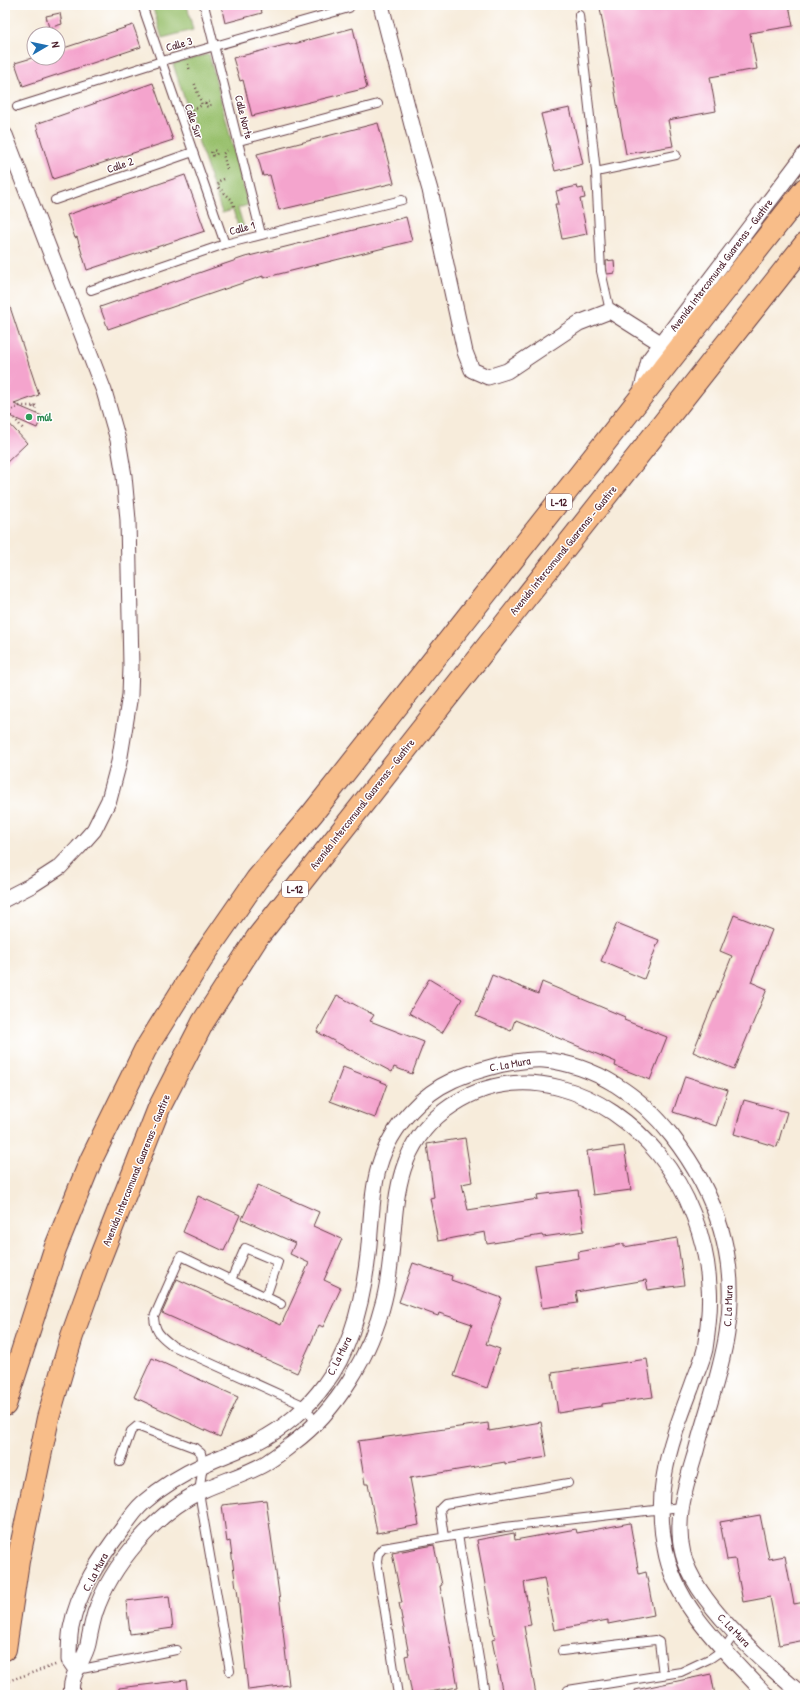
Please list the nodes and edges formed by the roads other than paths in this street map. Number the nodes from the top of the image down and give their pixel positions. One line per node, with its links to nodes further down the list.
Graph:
1 (142, 5): 7 (lane, Calle Sur)
2 (204, 5): 6 (lane, Calle Norte)
3 (381, 5): 23 (street)
4 (349, 8): 6 (lane, Calle 3)
5 (579, 15): 15 (lane)
6 (214, 46): 7 (lane, Calle 3); 11 (lane, Calle Norte)
7 (162, 61): 9 (lane, Calle 3); 12 (lane, Calle Sur)
8 (378, 104): 11 (lane)
9 (17, 107)
10 (5, 135): 26 (street)
11 (236, 143): 19 (lane, Calle Norte)
12 (193, 152): 17 (lane, Calle 2); 20 (lane, Calle Sur)
13 (805, 154): 24 (street, Avenida Intercomunal Guarenas - Guatire / L-12)
14 (676, 155): 15 (lane)
15 (596, 172): 23 (lane)
16 (805, 189): 25 (highway, Avenida Intercomunal Guarenas - Guatire / L-12)
17 (55, 200)
18 (402, 200): 19 (lane, Calle 1)
19 (261, 234): 20 (lane, Calle 1)
20 (225, 244): 22 (lane, Calle 1)
21 (805, 244): 42 (highway, Avenida Intercomunal Guarenas - Guatire / L-12)
22 (91, 290)
23 (610, 311): 24 (street)
24 (662, 344): 25 (street, Avenida Intercomunal Guarenas - Guatire / L-12)
25 (638, 402): 30 (highway, Avenida Intercomunal Guarenas - Guatire / L-12)
26 (5, 899)
27 (231, 1280): 28 (lane); 28 (lane); 31 (lane)
28 (266, 1297): 29 (lane)
29 (282, 1304)
30 (5, 1404)
31 (305, 1406): 32 (lane); 34 (street, C. La Mura); 37 (street, C. La Mura)
32 (316, 1424): 36 (street); 38 (street)
33 (120, 1462): 34 (lane)
34 (203, 1465): 36 (lane); 46 (street, C. La Mura)
35 (568, 1484): 40 (lane)
36 (199, 1492): 46 (street); 47 (lane)
37 (681, 1507): 38 (lane); 41 (street, C. La Mura)
38 (660, 1509): 39 (lane); 43 (street)
39 (458, 1535): 40 (lane); 49 (lane)
40 (444, 1537): 52 (lane)
41 (735, 1633): 43 (lane); 54 (street, C. La Mura)
42 (5, 1649)
43 (724, 1649): 48 (lane); 53 (street)
44 (176, 1650): 46 (lane)
45 (562, 1651): 48 (lane)
46 (72, 1665): 51 (street)
47 (230, 1671)
48 (663, 1675): 50 (lane)
49 (484, 1688)
50 (568, 1690)
51 (72, 1695)
52 (398, 1695)
53 (766, 1695)
54 (802, 1695)

